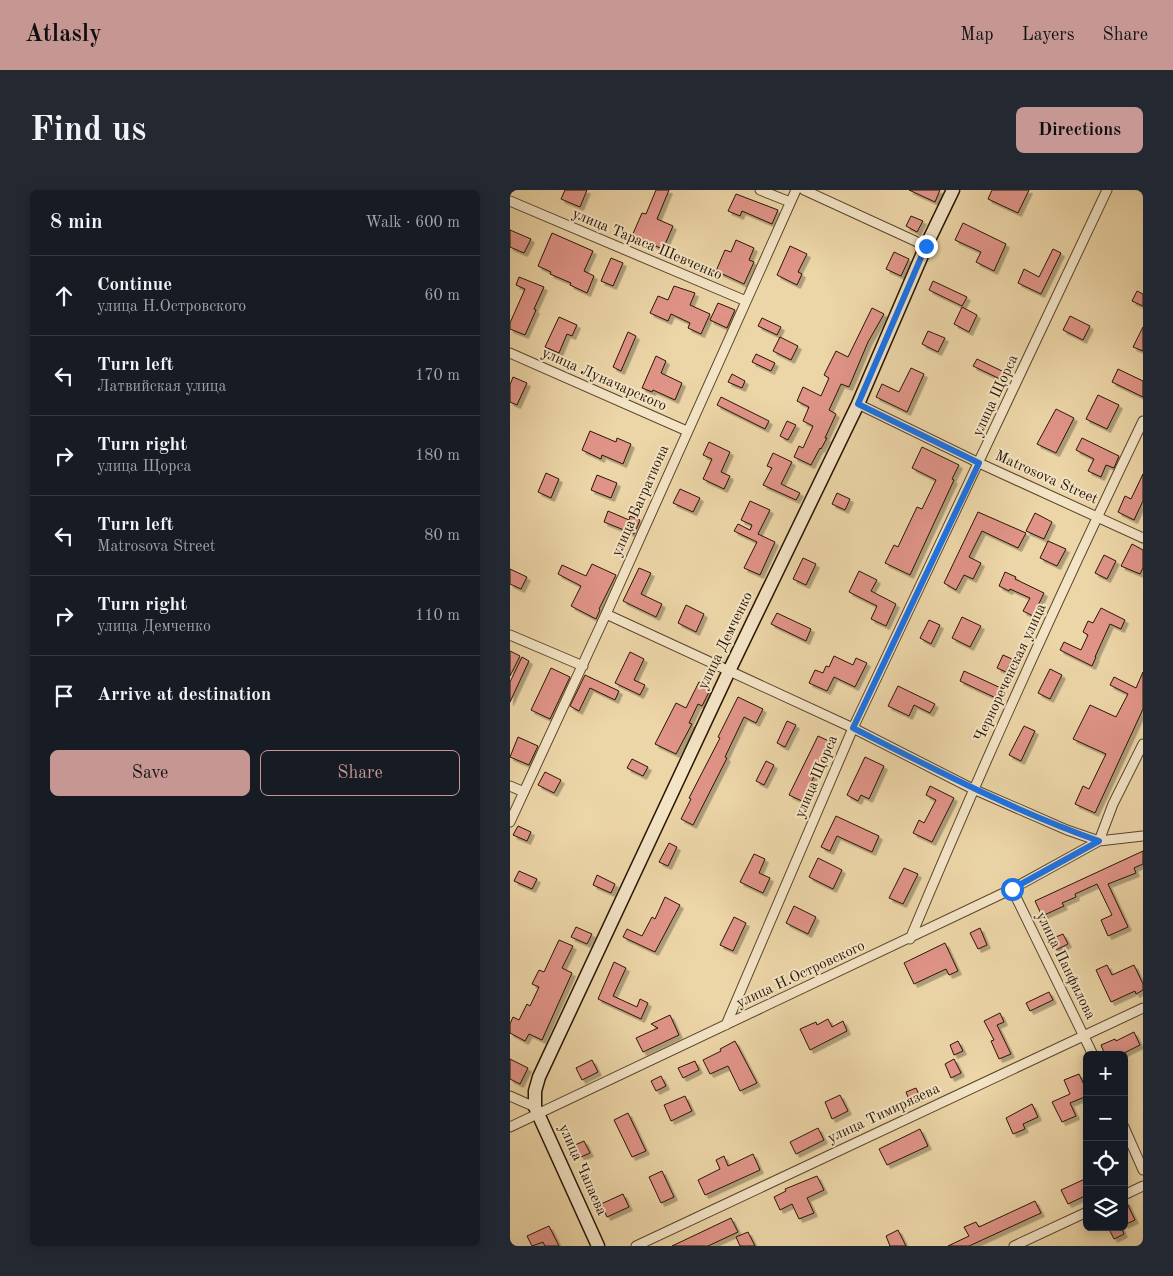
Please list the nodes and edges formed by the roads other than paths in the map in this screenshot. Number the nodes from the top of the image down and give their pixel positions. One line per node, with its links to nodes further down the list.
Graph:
1 (760, 190): 7 (street)
2 (796, 190): 7 (street, улица Багратиона)
3 (804, 190): 8 (street)
4 (953, 190): 8 (street, улица Демченко)
5 (1108, 190): 14 (street, улица Щорса)
6 (510, 201): 9 (street, улица Тараса Шевченко)
7 (790, 202): 9 (street, улица Багратиона)
8 (926, 246): 11 (street, улица Демченко)
9 (746, 301): 13 (street, улица Багратиона)
10 (510, 353): 13 (street, улица Луначарского)
11 (858, 404): 14 (street, Matrosova Street); 20 (street, улица Демченко)
12 (1143, 421): 15 (street, Чернореченская улица)
13 (687, 431): 17 (street, улица Багратиона)
14 (979, 463): 15 (street, Matrosova Street); 21 (street, улица Щорса)
15 (1098, 516): 16 (street, Matrosova Street); 24 (street, Чернореченская улица)
16 (1143, 538)
17 (606, 614): 19 (street, улица Багратиона); 20 (street)
18 (510, 635): 19 (street)
19 (582, 666): 25 (street, улица Багратиона)
20 (729, 671): 21 (street); 36 (street, улица Демченко)
21 (853, 728): 24 (street); 32 (street, улица Щорса)
22 (1143, 744): 28 (street)
23 (510, 786): 25 (street)
24 (973, 789): 28 (street); 30 (street, Чернореченская улица)
25 (524, 792): 26 (street, улица Багратиона)
26 (510, 822)
27 (1143, 836): 28 (street)
28 (1099, 841): 29 (street, улица Н.Островского)
29 (1012, 889): 30 (street, улица Н.Островского); 33 (street, улица Панфилова)
30 (910, 939): 32 (street, улица Н.Островского)
31 (1143, 1008): 33 (street, улица Тимирязева)
32 (726, 1025): 36 (street, улица Н.Островского)
33 (1084, 1035): 34 (street, улица Панфилова); 44 (street, улица Тимирязева)
34 (1091, 1051)
35 (510, 1096): 36 (street)
36 (537, 1110): 37 (street, улица Н.Островского); 43 (street, улица Чапаева)
37 (510, 1127)
38 (1128, 1136): 39 (street)
39 (1143, 1170)
40 (1143, 1186): 41 (street)
41 (1128, 1192)
42 (1083, 1214): 45 (street)
43 (598, 1246)
44 (636, 1246)
45 (1014, 1246)

